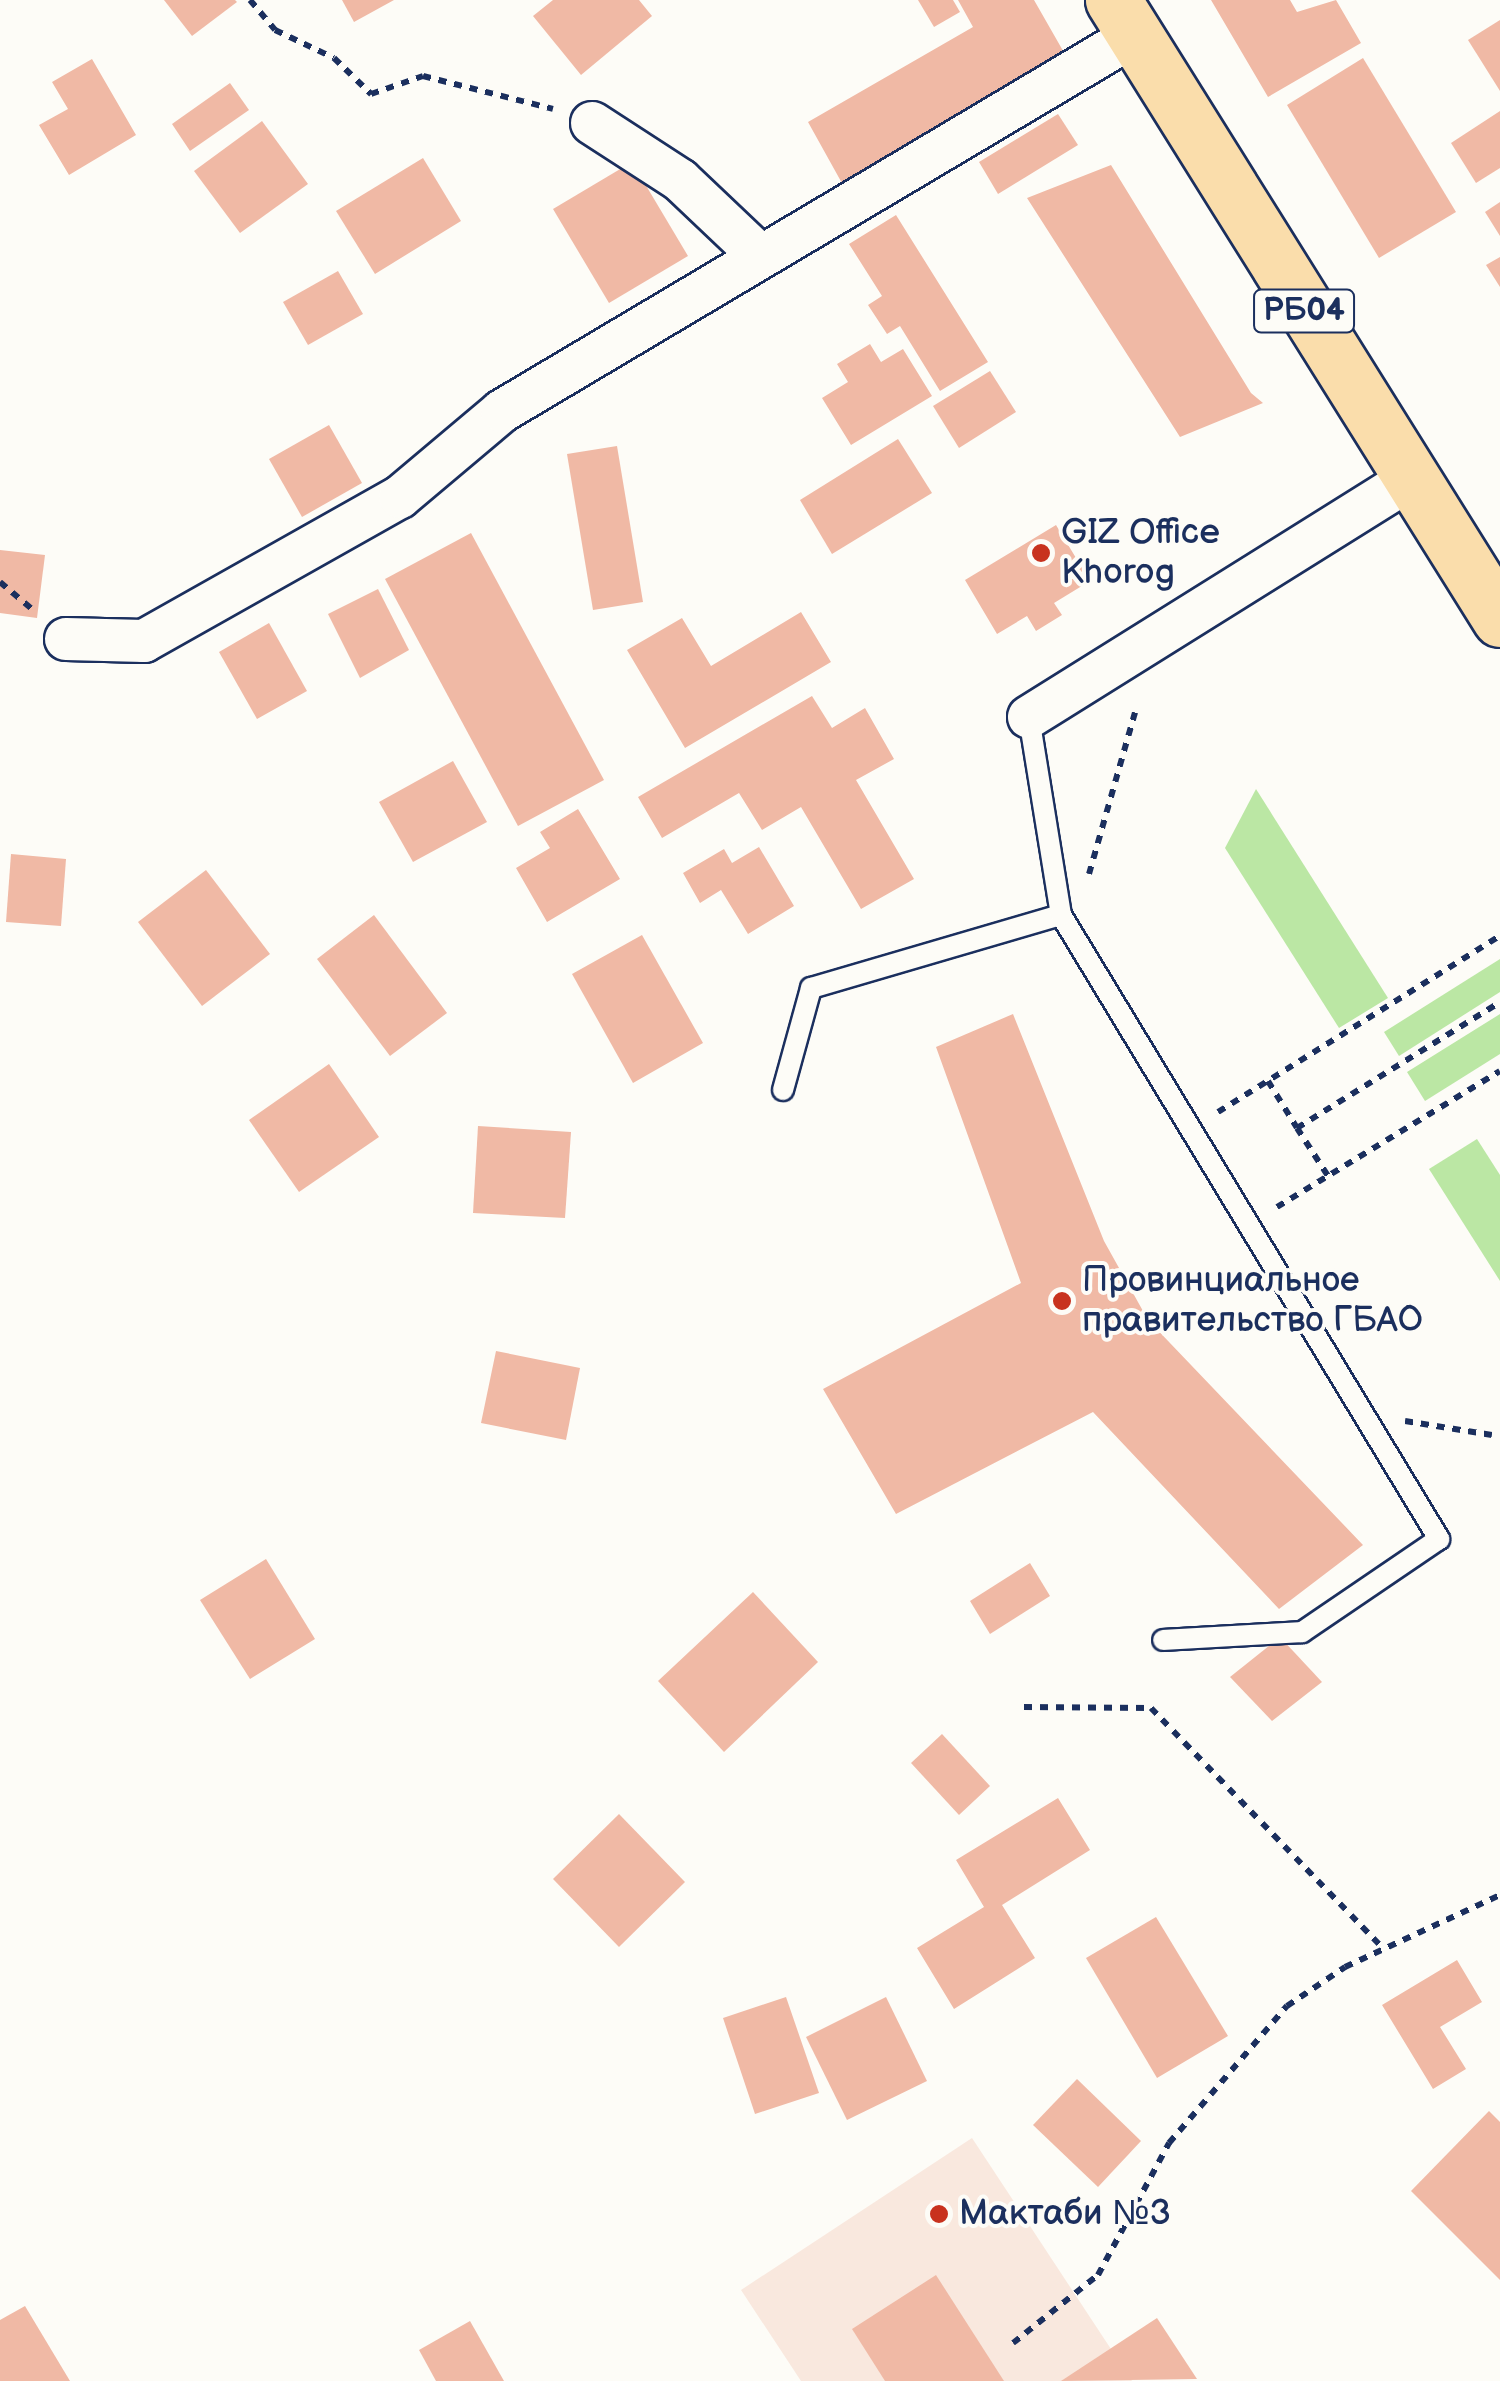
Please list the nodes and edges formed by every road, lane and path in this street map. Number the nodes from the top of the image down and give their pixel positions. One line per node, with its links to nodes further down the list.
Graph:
1 (250, 0): 3 (path)
2 (1123, 18): 4 (street); 5 (main road, РБ04)
3 (592, 122): 4 (street)
4 (756, 252): 7 (street)
5 (1410, 479): 6 (main road, РБ04); 9 (street)
6 (1500, 619)
7 (66, 638)
8 (1135, 712): 10 (path)
9 (1029, 717): 11 (lane)
10 (1085, 888)
11 (1060, 915): 16 (lane); 27 (lane)
12 (1500, 936): 15 (path)
13 (1500, 1002): 19 (path)
14 (1500, 1072): 21 (path)
15 (1268, 1081): 18 (path); 19 (path)
16 (783, 1090)
17 (1203, 1099): 18 (path)
18 (1213, 1115): 20 (path)
19 (1297, 1128): 21 (path)
20 (1222, 1130)
21 (1328, 1176): 23 (path)
22 (1262, 1194): 23 (path)
23 (1272, 1210): 24 (path)
24 (1282, 1226)
25 (1392, 1405): 26 (path)
26 (1492, 1435)
27 (1163, 1640)
28 (1024, 1707): 30 (path)
29 (1500, 1896): 30 (path)
30 (1383, 1948): 31 (path)
31 (1013, 2343)

